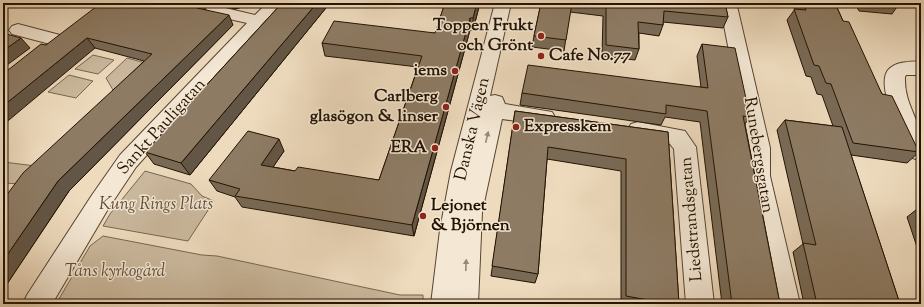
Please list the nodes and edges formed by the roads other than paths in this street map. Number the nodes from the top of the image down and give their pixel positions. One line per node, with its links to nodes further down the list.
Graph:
1 (182, 3): 6 (street)
2 (276, 3): 6 (street, Sankt Pauligatan)
3 (503, 3): 10 (street, Danska Vägen)
4 (516, 3): 10 (street, Danska Vägen)
5 (702, 3): 18 (street, Runebergsgatan)
6 (260, 21): 14 (street, Sankt Pauligatan)
7 (18, 30): 8 (street)
8 (37, 53)
9 (911, 69): 13 (street)
10 (486, 109): 11 (street); 15 (street, Danska Vägen); 16 (street, Danska Vägen, one-way to 10)
11 (562, 119)
12 (617, 127): 17 (street, Liedstrandsgatan)
13 (921, 152)
14 (37, 304)
15 (445, 304)
16 (464, 304)
17 (700, 304)
18 (786, 304)

